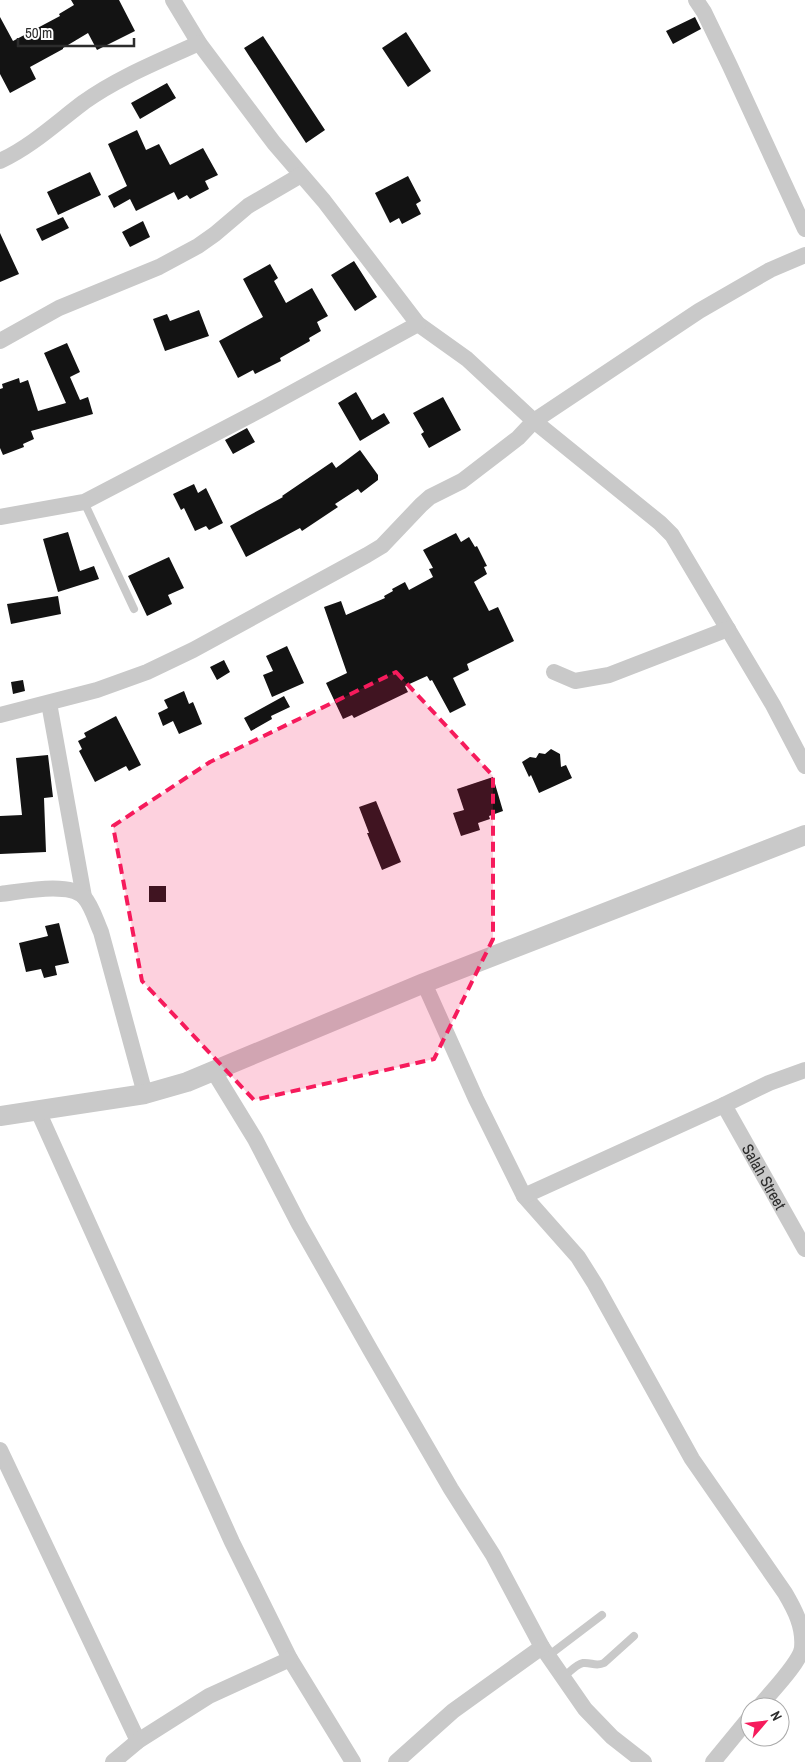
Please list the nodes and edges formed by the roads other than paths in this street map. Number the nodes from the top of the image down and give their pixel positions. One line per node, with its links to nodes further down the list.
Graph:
1 (173, 0): 3 (street)
2 (696, 0): 6 (street)
3 (199, 43): 4 (street); 5 (street)
4 (0, 161)
5 (301, 175): 8 (street); 9 (street)
6 (805, 229)
7 (805, 255): 10 (street)
8 (418, 324): 10 (street); 11 (street)
9 (0, 341)
10 (534, 421): 14 (street); 16 (street)
11 (84, 502): 12 (street); 13 (lane)
12 (0, 518)
13 (134, 608)
14 (728, 629): 15 (street); 18 (street)
15 (554, 672)
16 (49, 704): 17 (street); 21 (street)
17 (0, 715)
18 (805, 766)
19 (805, 835): 22 (street)
20 (0, 894): 21 (street)
21 (84, 897): 25 (street)
22 (424, 983): 24 (street); 29 (street)
23 (805, 1070): 26 (street)
24 (214, 1072): 25 (street); 34 (street)
25 (145, 1094): 27 (street)
26 (724, 1106): 29 (street); 30 (street, Salah Street)
27 (38, 1111): 28 (street); 35 (street)
28 (0, 1116)
29 (524, 1196): 37 (street)
30 (805, 1249)
31 (0, 1450): 39 (street)
32 (602, 1614): 34 (lane)
33 (634, 1636): 36 (lane)
34 (545, 1651): 36 (street); 42 (street)
35 (290, 1659): 39 (street); 41 (street)
36 (562, 1678): 43 (street)
37 (767, 1697)
38 (740, 1729): 44 (street)
39 (138, 1741): 40 (street)
40 (113, 1762)
41 (353, 1762)
42 (396, 1762)
43 (644, 1762)
44 (713, 1762)

